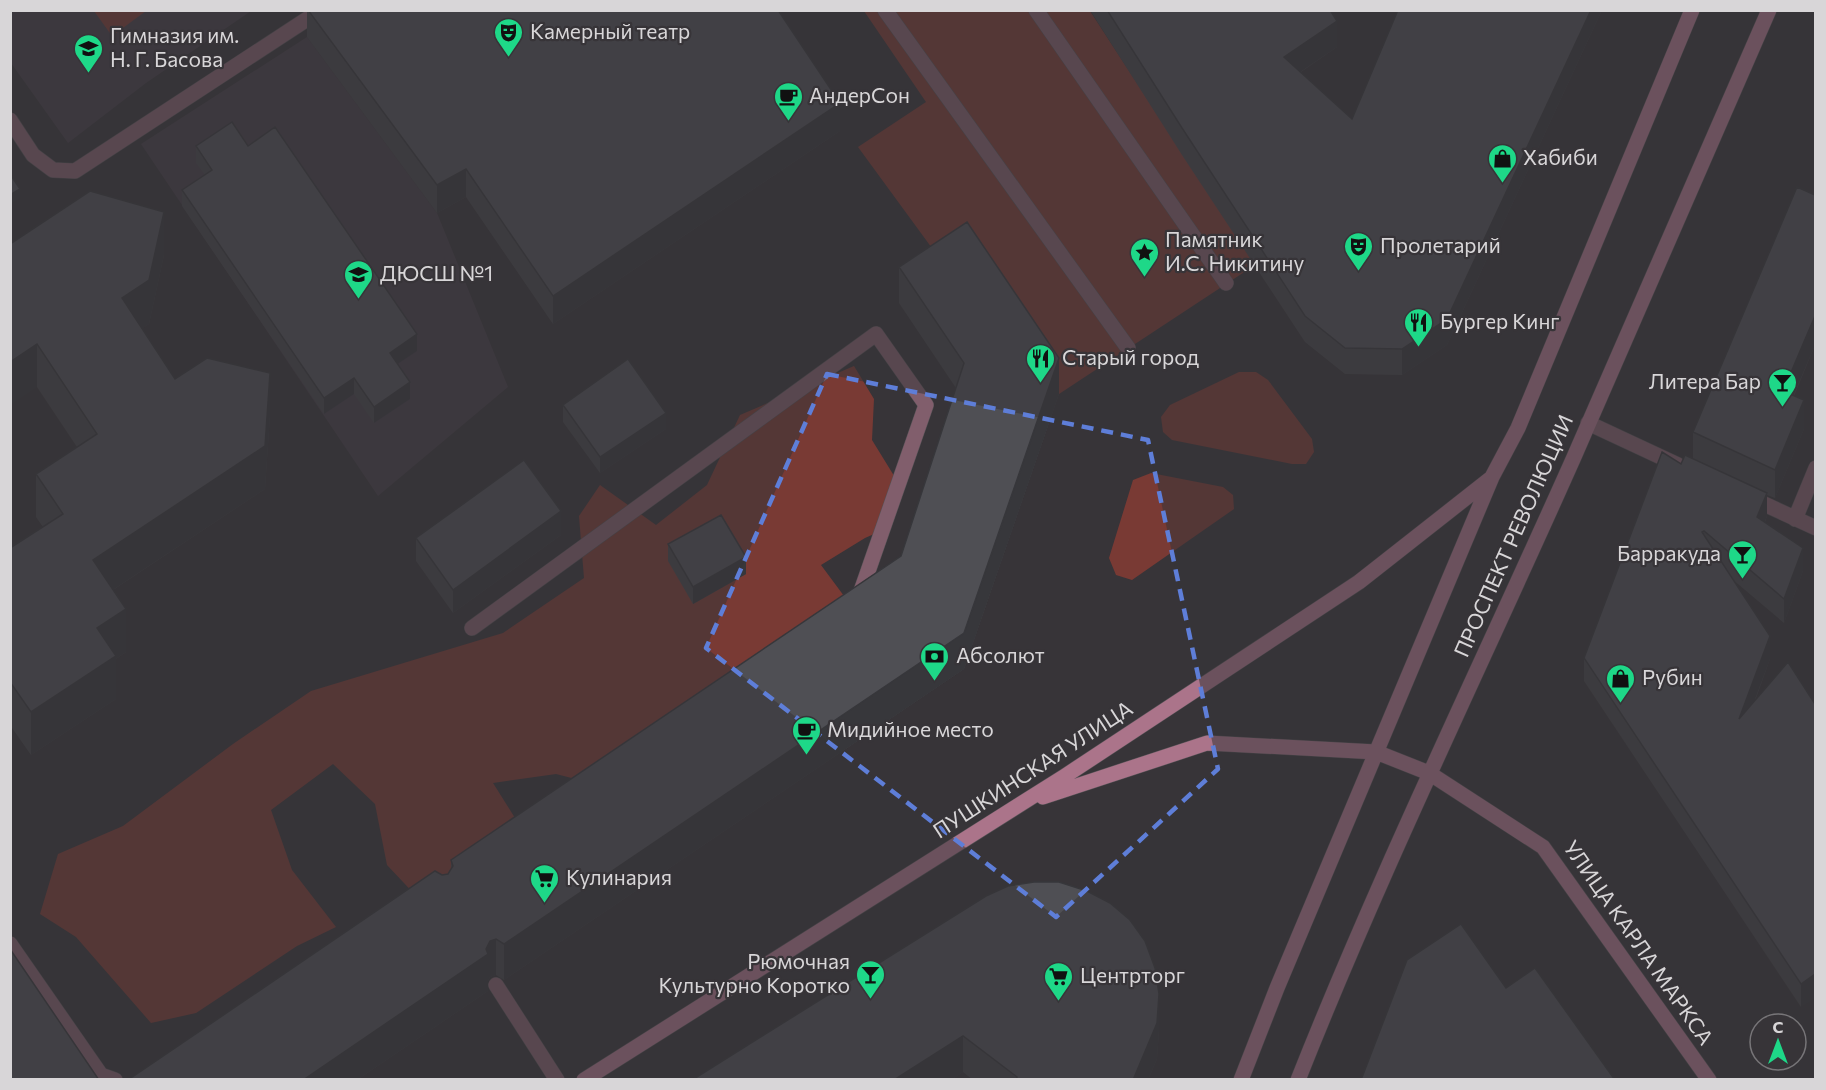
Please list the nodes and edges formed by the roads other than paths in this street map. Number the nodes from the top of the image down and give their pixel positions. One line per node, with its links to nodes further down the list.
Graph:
1 (321, 10): 6 (street)
2 (885, 10): 8 (street)
3 (1036, 10): 7 (street)
4 (1692, 10): 12 (main road, ПРОСПЕКТ РЕВОЛЮЦИИ)
5 (1769, 10): 9 (main road, ПРОСПЕКТ РЕВОЛЮЦИИ)
6 (10, 120)
7 (1226, 283)
8 (1128, 348)
9 (1588, 423): 11 (street); 19 (main road, ПРОСПЕКТ РЕВОЛЮЦИИ)
10 (1815, 468): 14 (street)
11 (1693, 472)
12 (1492, 477): 18 (main road, ПРОСПЕКТ РЕВОЛЮЦИИ); 20 (main road, ПУШКИНСКАЯ УЛИЦА)
13 (1734, 490): 14 (street)
14 (1796, 519): 15 (street)
15 (1815, 528)
16 (851, 603): 17 (street)
17 (472, 628)
18 (1376, 752): 19 (main road, УЛИЦА КАРЛА МАРКСА); 20 (main road, УЛИЦА КАРЛА МАРКСА); 26 (main road, ПРОСПЕКТ РЕВОЛЮЦИИ)
19 (1429, 773): 27 (main road, ПРОСПЕКТ РЕВОЛЮЦИИ); 28 (main road, УЛИЦА КАРЛА МАРКСА)
20 (1020, 804): 25 (main road, ПУШКИНСКАЯ УЛИЦА)
21 (10, 944): 23 (street)
22 (496, 985): 24 (street)
23 (115, 1080)
24 (557, 1080)
25 (584, 1080)
26 (1241, 1080)
27 (1298, 1080)
28 (1708, 1080)

